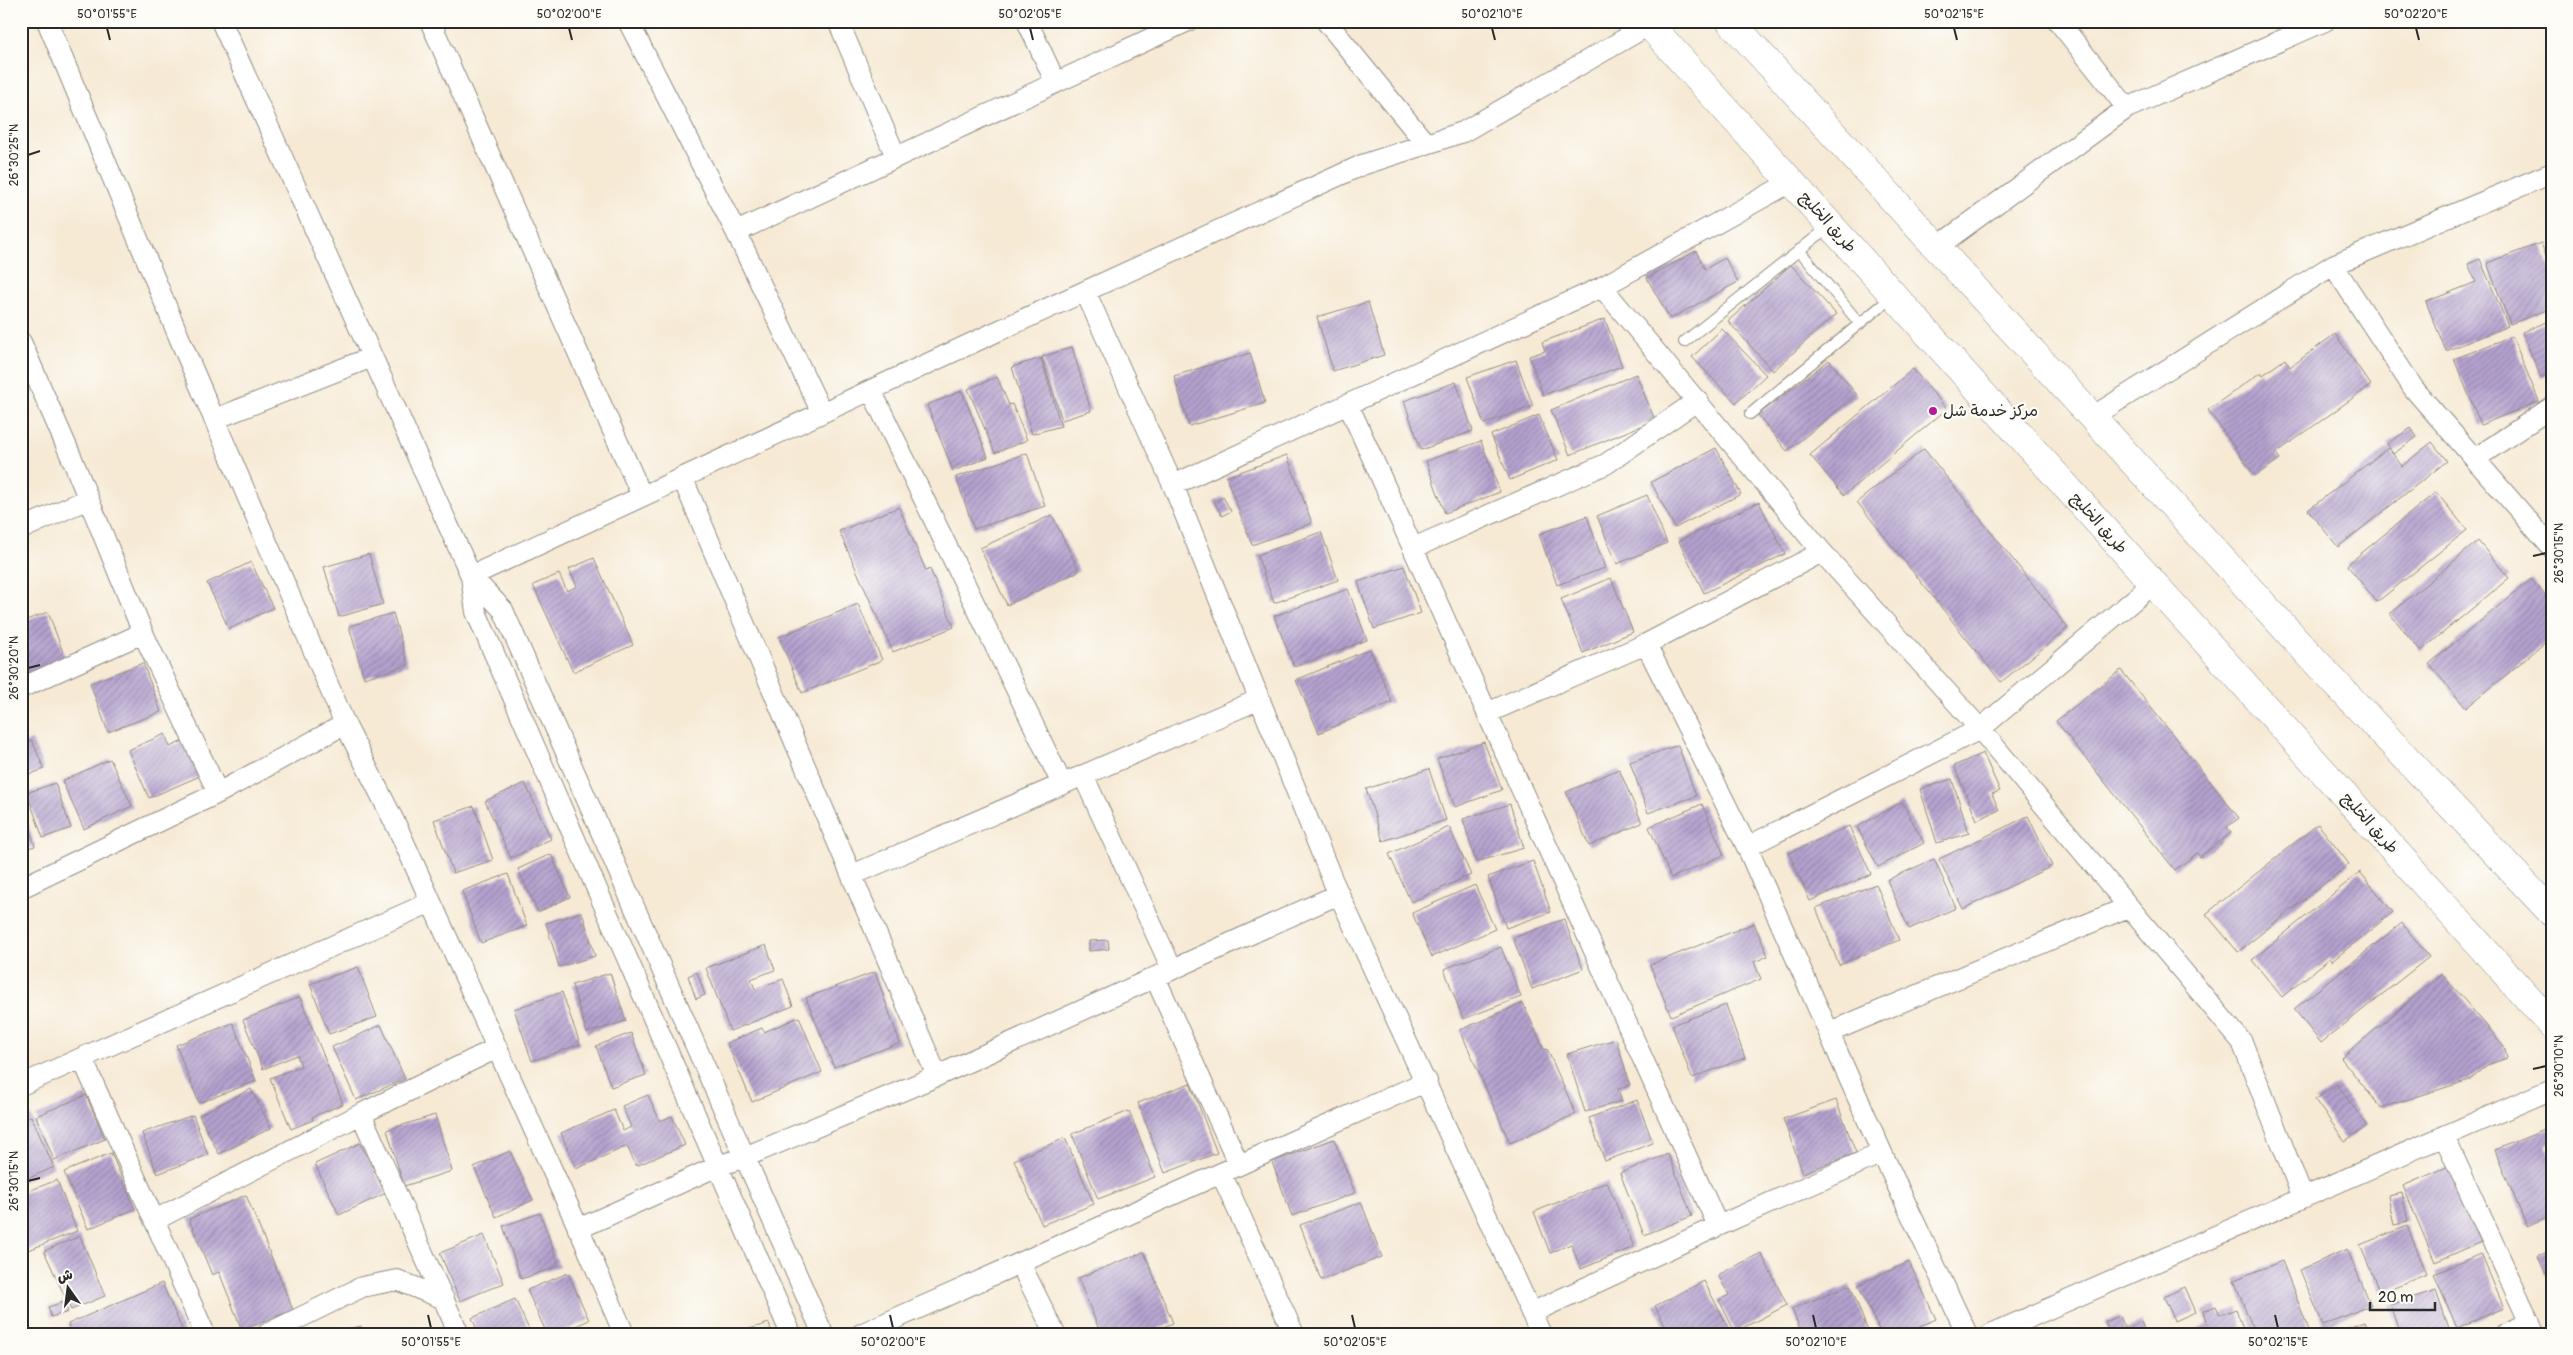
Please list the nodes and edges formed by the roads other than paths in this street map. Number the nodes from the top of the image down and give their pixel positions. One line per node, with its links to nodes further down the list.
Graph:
1 (47, 21): 38 (street)
2 (221, 21): 30 (street)
3 (430, 21): 42 (street)
4 (628, 21): 20 (street)
5 (838, 21): 16 (street)
6 (1027, 21): 13 (street)
7 (1188, 21): 13 (street)
8 (1326, 21): 15 (street)
9 (1730, 21): 21 (main road)
10 (2058, 21): 14 (street)
11 (2325, 21): 14 (street)
12 (1648, 23): 15 (street); 18 (main road, طريق الخليج)
13 (1056, 83): 16 (street)
14 (2127, 108): 21 (street)
15 (1426, 144): 25 (street)
16 (896, 157): 20 (street)
17 (2552, 173): 23 (street)
18 (1791, 182): 19 (main road, طريق الخليج); 24 (street)
19 (1830, 225): 22 (lane); 26 (main road, طريق الخليج)
20 (736, 232): 35 (street)
21 (1936, 247): 37 (main road)
22 (1799, 250): 27 (lane); 29 (lane)
23 (2333, 265): 37 (street); 39 (street)
24 (1602, 287): 32 (street); 33 (street)
25 (1085, 291): 31 (street); 41 (street)
26 (1894, 296): 27 (lane); 49 (main road, طريق الخليج)
27 (1860, 324): 36 (lane)
28 (21, 342): 43 (street)
29 (1684, 342)
30 (372, 357): 38 (street); 48 (street)
31 (871, 390): 35 (street); 58 (street)
32 (1698, 400): 45 (street); 47 (street)
33 (1348, 404): 41 (street); 45 (street)
34 (2552, 407): 39 (street)
35 (822, 412): 40 (street)
36 (1750, 414)
37 (2092, 417): 66 (main road)
38 (215, 419): 55 (street)
39 (2476, 458): 46 (street)
40 (682, 477): 42 (street); 61 (street)
41 (1173, 485): 53 (street)
42 (642, 496): 48 (street)
43 (88, 500): 44 (street); 50 (street)
44 (21, 529)
45 (1413, 548): 54 (street)
46 (2552, 548)
47 (1822, 552): 51 (street); 56 (street)
48 (471, 576): 79 (street); 81 (street)
49 (2154, 583): 56 (street); 68 (main road, طريق الخليج)
50 (144, 634): 52 (street); 59 (street)
51 (1646, 644): 54 (street); 60 (street)
52 (21, 688)
53 (1260, 698): 57 (street); 63 (street)
54 (1487, 713): 85 (street)
55 (345, 724): 59 (street); 64 (street)
56 (1980, 729): 60 (street); 65 (street)
57 (1083, 775): 58 (street); 67 (street)
58 (1062, 784): 61 (street)
59 (218, 793): 62 (street)
60 (1748, 847): 69 (street)
61 (852, 875): 72 (street)
62 (21, 888)
63 (1339, 894): 67 (street); 73 (street)
64 (431, 902): 70 (street); 71 (street)
65 (2128, 907): 69 (street); 83 (street)
66 (2552, 913)
67 (1163, 973): 72 (street); 80 (street)
68 (2552, 1024)
69 (1830, 1032): 78 (street)
70 (497, 1048): 76 (street); 86 (street)
71 (82, 1058): 74 (street); 84 (street)
72 (937, 1076): 79 (street)
73 (1427, 1081): 80 (street); 89 (street)
74 (21, 1085)
75 (2552, 1090): 77 (street)
76 (361, 1114): 84 (street); 88 (street)
77 (2444, 1136): 83 (street); 90 (street)
78 (1882, 1153): 85 (street); 101 (street)
79 (745, 1157): 81 (street); 96 (street)
80 (1239, 1165): 82 (street)
81 (718, 1166): 86 (street); 95 (street)
82 (1221, 1173): 87 (street); 99 (street)
83 (2303, 1198): 102 (street)
84 (155, 1220): 91 (street)
85 (1718, 1226): 89 (street)
86 (578, 1229): 94 (street)
87 (1020, 1262): 97 (street); 98 (street)
88 (444, 1299): 92 (street); 93 (street)
89 (1531, 1313): 100 (street)
90 (2532, 1328): 103 (street)
91 (206, 1334)
92 (267, 1334)
93 (459, 1334)
94 (624, 1334)
95 (791, 1334)
96 (823, 1334)
97 (861, 1334)
98 (1055, 1334)
99 (1294, 1334)
100 (1541, 1334)
101 (1967, 1334)
102 (1991, 1334)
103 (2504, 1334)

